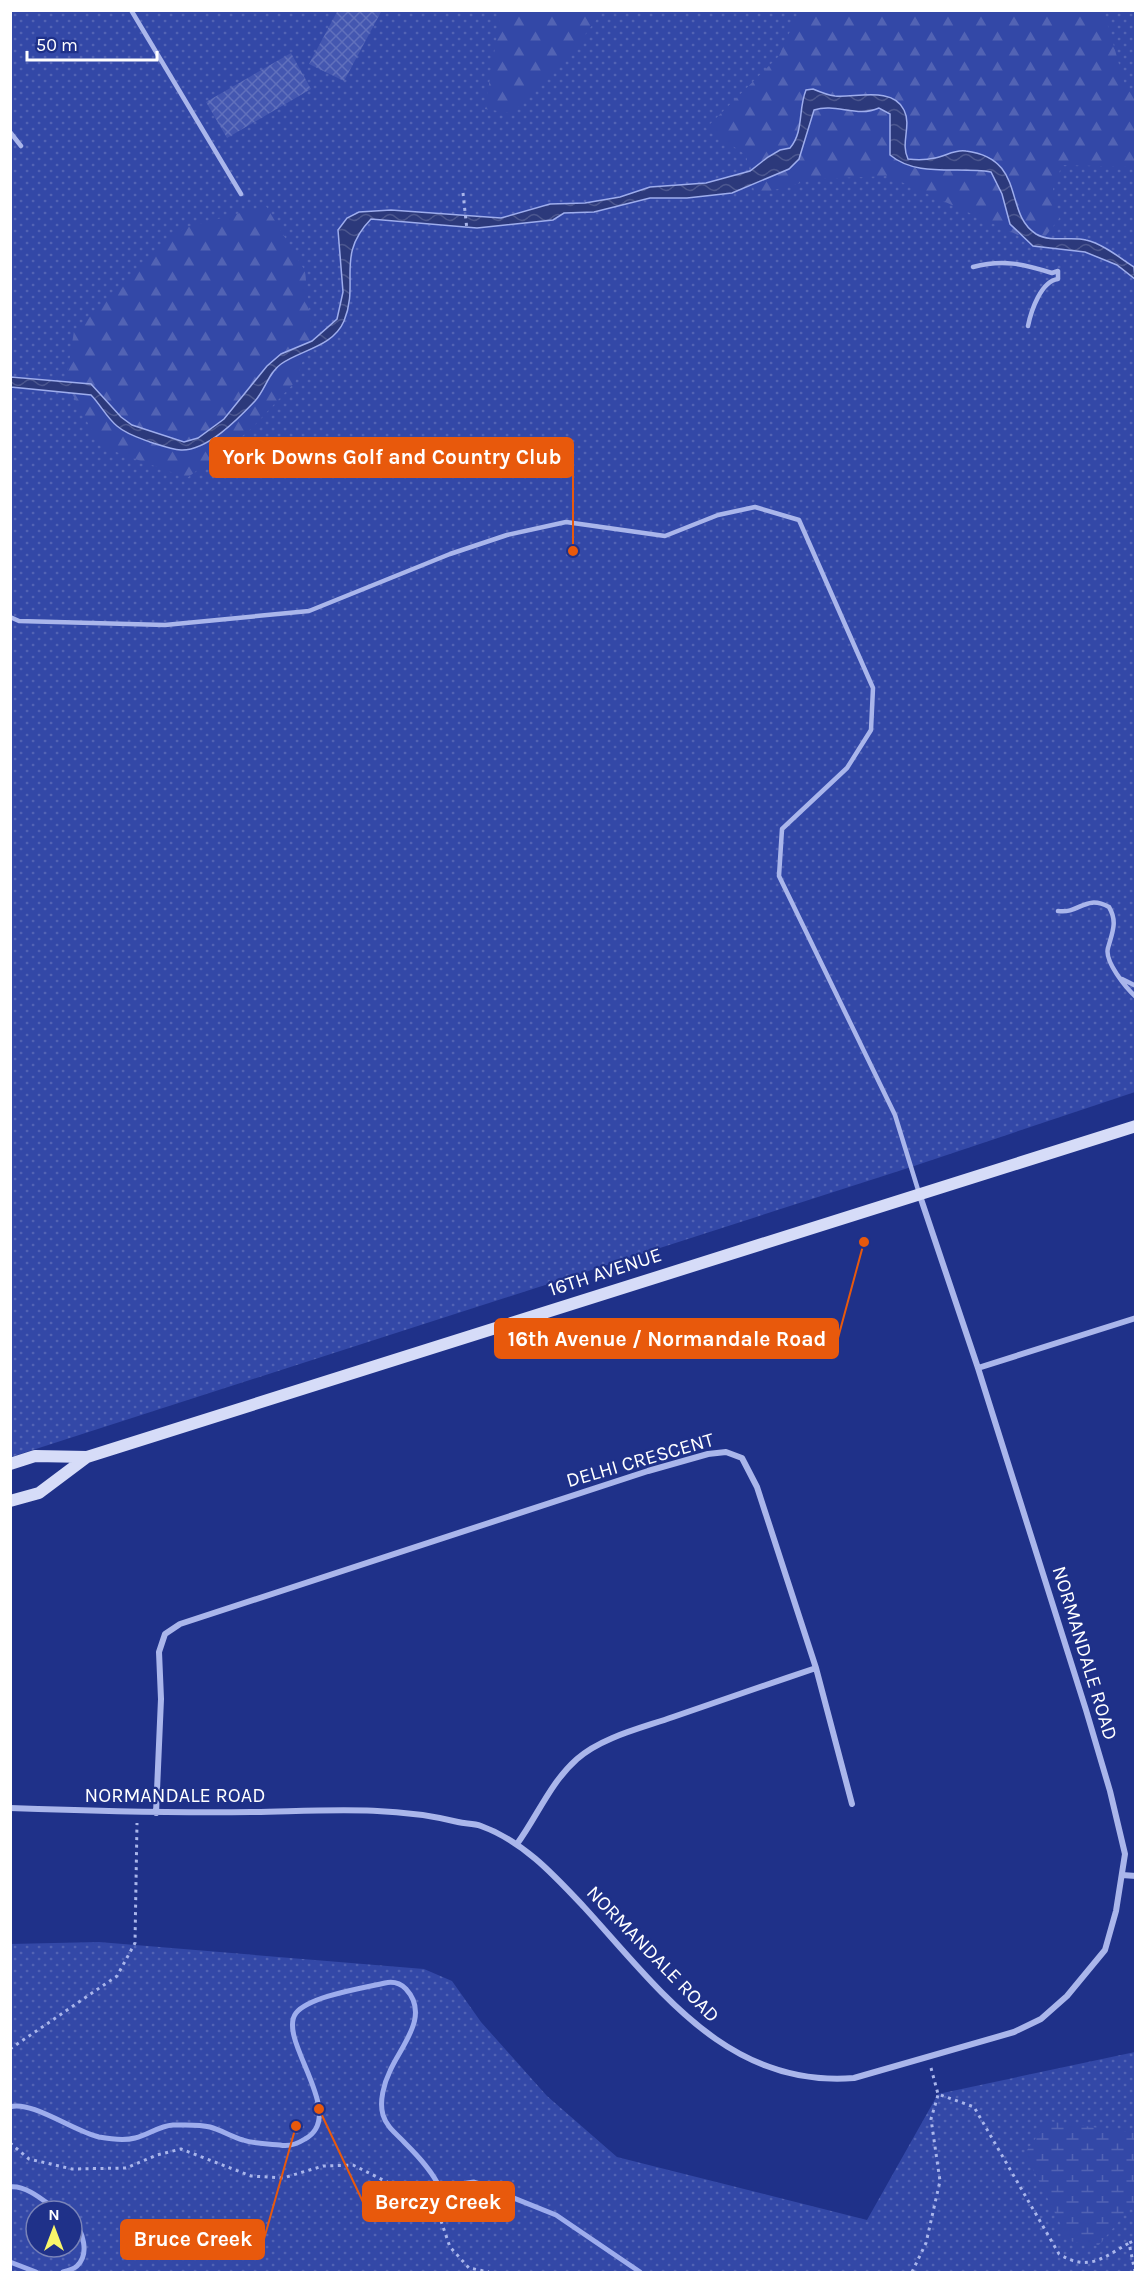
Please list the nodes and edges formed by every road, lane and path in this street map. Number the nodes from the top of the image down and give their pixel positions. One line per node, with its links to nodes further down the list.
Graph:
1 (131, 10): 5 (lane)
2 (10, 132): 3 (lane)
3 (21, 146)
4 (464, 193): 6 (path)
5 (241, 194)
6 (467, 230)
7 (973, 267): 8 (lane)
8 (1028, 326)
9 (10, 617): 15 (lane)
10 (1058, 911): 11 (lane)
11 (1117, 976): 12 (lane); 13 (lane)
12 (1136, 986)
13 (1136, 997)
14 (1136, 1126): 15 (main road, 16TH AVENUE)
15 (919, 1192): 17 (street, NORMANDALE ROAD); 18 (main road, 16TH AVENUE)
16 (1136, 1318): 17 (street)
17 (978, 1368): 27 (street, NORMANDALE ROAD)
18 (87, 1457): 19 (main road, 16TH AVENUE); 20 (main road, 16TH AVENUE)
19 (10, 1464)
20 (10, 1501)
21 (816, 1668): 22 (street, DELHI CRESCENT); 25 (street, DELHI CRESCENT); 26 (street)
22 (852, 1804)
23 (10, 1808): 24 (street, NORMANDALE ROAD)
24 (137, 1813): 25 (street, NORMANDALE ROAD); 29 (path)
25 (156, 1813): 26 (street, NORMANDALE ROAD)
26 (517, 1844): 30 (street, NORMANDALE ROAD)
27 (1122, 1875): 28 (street); 30 (street, NORMANDALE ROAD)
28 (1136, 1876)
29 (10, 2049)
30 (928, 2058): 31 (path)
31 (938, 2094): 34 (path); 36 (path)
32 (10, 2143): 35 (path)
33 (1136, 2240): 34 (path)
34 (1129, 2243): 37 (path)
35 (489, 2272)
36 (912, 2272)
37 (1135, 2272)

